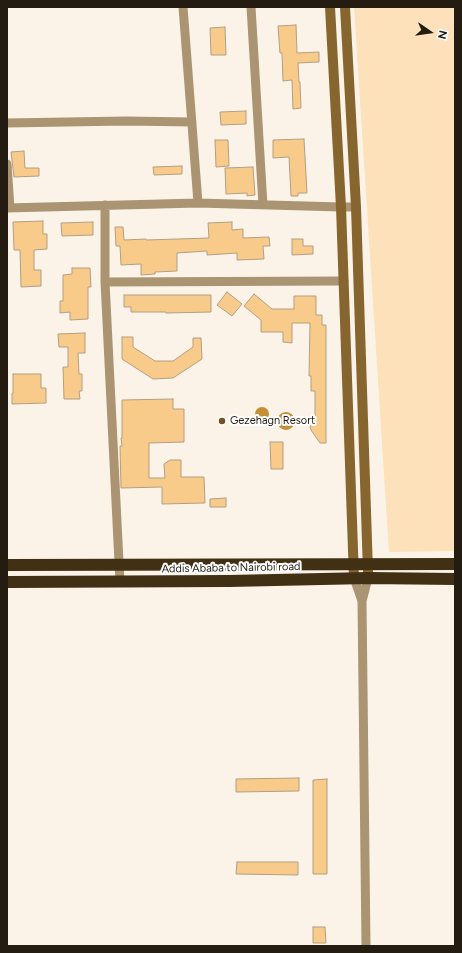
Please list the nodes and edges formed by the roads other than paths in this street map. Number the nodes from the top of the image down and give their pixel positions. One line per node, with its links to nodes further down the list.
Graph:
1 (183, 7): 5 (street)
2 (251, 7): 10 (street)
3 (330, 7): 11 (street)
4 (345, 7): 12 (street)
5 (192, 122): 6 (street); 8 (street)
6 (7, 123)
7 (7, 164): 13 (street)
8 (198, 203): 9 (street); 10 (street)
9 (104, 205): 13 (street); 15 (street)
10 (263, 205): 11 (street)
11 (341, 207): 12 (street); 14 (street)
12 (356, 207): 17 (street)
13 (9, 208)
14 (344, 281): 15 (street); 16 (street)
15 (105, 282): 20 (street)
16 (354, 564): 17 (highway, Addis Ababa to Nairobi road); 20 (highway, Addis Ababa to Nairobi road); 21 (street)
17 (368, 564): 18 (highway, Addis Ababa to Nairobi road); 22 (street)
18 (455, 564)
19 (7, 565): 20 (highway, Addis Ababa to Nairobi road)
20 (119, 565): 25 (street)
21 (354, 578): 22 (highway, Addis Ababa to Nairobi road); 25 (highway, Addis Ababa to Nairobi road); 26 (street)
22 (368, 578): 23 (highway, Addis Ababa to Nairobi road); 26 (street)
23 (455, 579)
24 (7, 582): 25 (highway, Addis Ababa to Nairobi road)
25 (120, 582)
26 (362, 600): 27 (street)
27 (366, 946)

